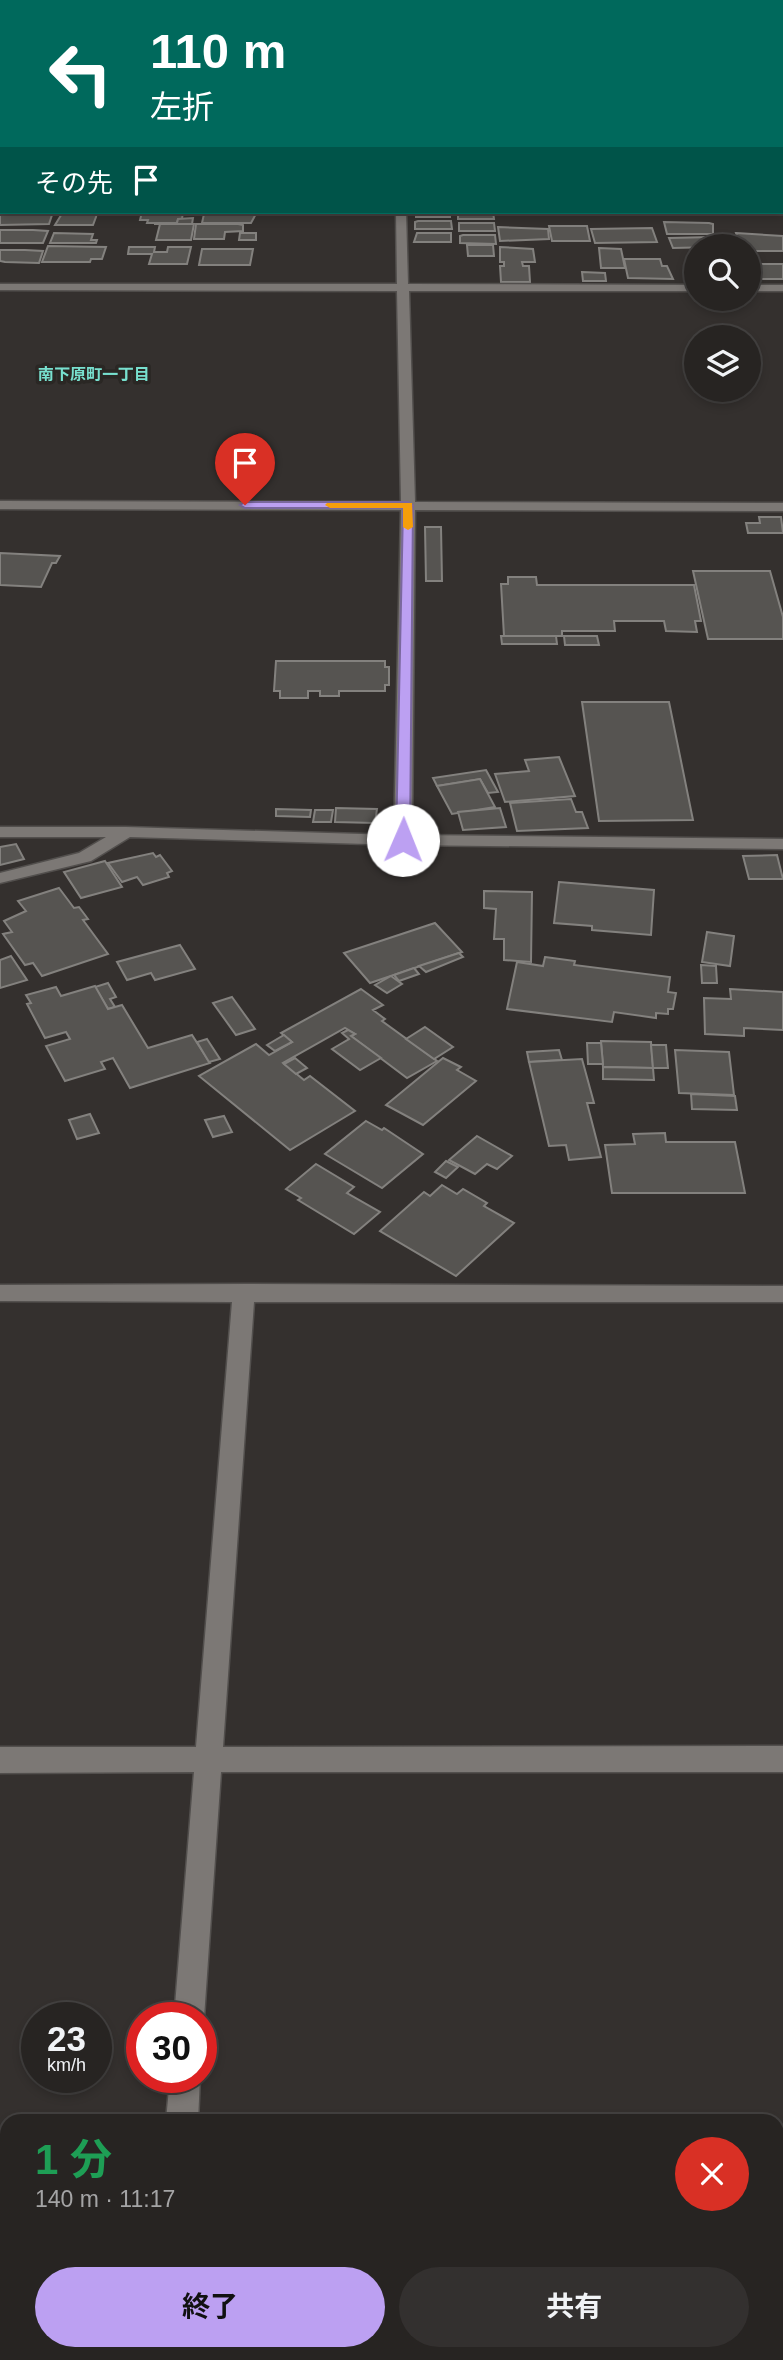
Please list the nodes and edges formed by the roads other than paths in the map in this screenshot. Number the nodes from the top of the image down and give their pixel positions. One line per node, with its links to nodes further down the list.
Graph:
1 (401, 214): 3 (street)
2 (0, 287): 3 (street)
3 (404, 287): 4 (street); 8 (street)
4 (684, 288)
5 (761, 288): 6 (street)
6 (783, 288)
7 (0, 505): 8 (street)
8 (408, 505): 9 (street); 12 (street)
9 (783, 507)
10 (0, 832): 11 (street)
11 (127, 832): 12 (street); 14 (street)
12 (403, 840): 13 (street)
13 (783, 844)
14 (0, 878)
15 (244, 1292): 16 (street); 17 (street); 20 (street)
16 (0, 1293)
17 (783, 1294)
18 (783, 1759): 20 (street)
19 (0, 1760): 20 (street)
20 (208, 1761): 21 (street)
21 (190, 2002)
22 (184, 2093): 23 (street)
23 (182, 2114)

